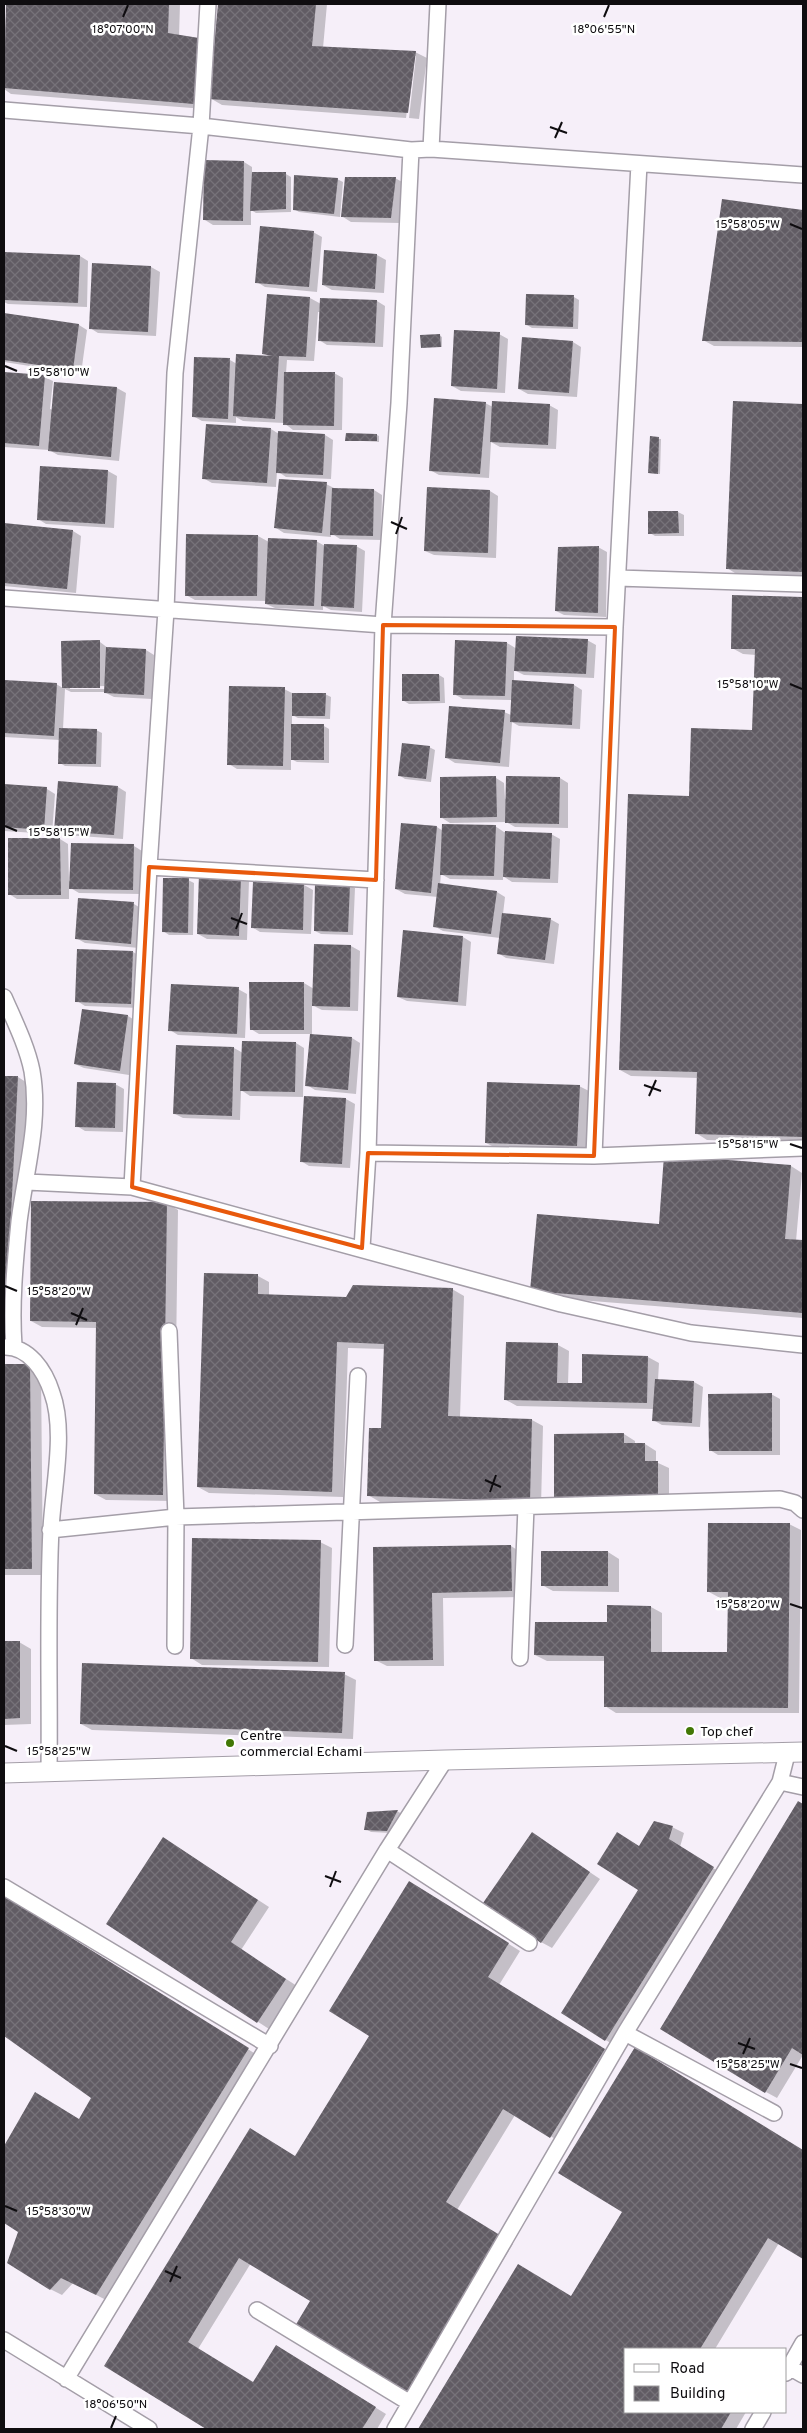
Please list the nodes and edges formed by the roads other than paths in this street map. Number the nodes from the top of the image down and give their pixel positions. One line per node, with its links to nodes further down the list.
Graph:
1 (208, 4): 4 (street)
2 (438, 4): 5 (street)
3 (4, 110): 4 (street)
4 (201, 126): 6 (street); 12 (street)
5 (431, 149): 6 (street); 7 (street)
6 (411, 150): 13 (street)
7 (639, 164): 8 (street); 9 (street)
8 (803, 175)
9 (618, 578): 10 (street); 14 (street)
10 (803, 584)
11 (4, 598): 12 (street)
12 (166, 610): 13 (street); 15 (street)
13 (383, 625): 14 (street); 16 (street)
14 (615, 627): 21 (street)
15 (149, 867): 16 (street); 23 (street)
16 (376, 880): 20 (street)
17 (4, 997): 18 (street)
18 (11, 1032): 22 (street)
19 (803, 1148): 21 (street)
20 (368, 1153): 21 (street); 24 (street)
21 (594, 1156)
22 (27, 1182): 23 (street); 27 (street)
23 (132, 1187): 24 (street)
24 (362, 1248): 26 (street)
25 (169, 1331): 32 (street)
26 (803, 1345)
27 (9, 1347): 33 (street)
28 (358, 1376): 31 (street)
29 (526, 1507): 30 (street); 31 (street); 36 (street)
30 (803, 1510)
31 (353, 1512): 32 (street); 34 (street)
32 (176, 1516): 33 (street); 35 (street)
33 (50, 1530): 39 (street)
34 (345, 1645)
35 (174, 1646)
36 (520, 1658)
37 (795, 1753): 38 (street); 41 (street)
38 (445, 1760): 39 (street); 43 (street)
39 (49, 1772): 40 (street)
40 (4, 1773)
41 (780, 1782): 42 (street); 46 (street)
42 (803, 1787)
43 (387, 1850): 45 (street); 47 (street)
44 (4, 1887): 47 (street)
45 (529, 1943)
46 (625, 2033): 48 (street); 55 (street)
47 (270, 2046): 54 (street)
48 (774, 2113)
49 (257, 2310): 55 (street)
50 (4, 2340): 54 (street)
51 (803, 2343): 52 (street)
52 (788, 2370): 53 (street)
53 (803, 2375)
54 (66, 2379): 57 (street)
55 (410, 2403): 58 (street)
56 (762, 2413): 59 (street)
57 (148, 2429)
58 (394, 2429)
59 (753, 2429)

